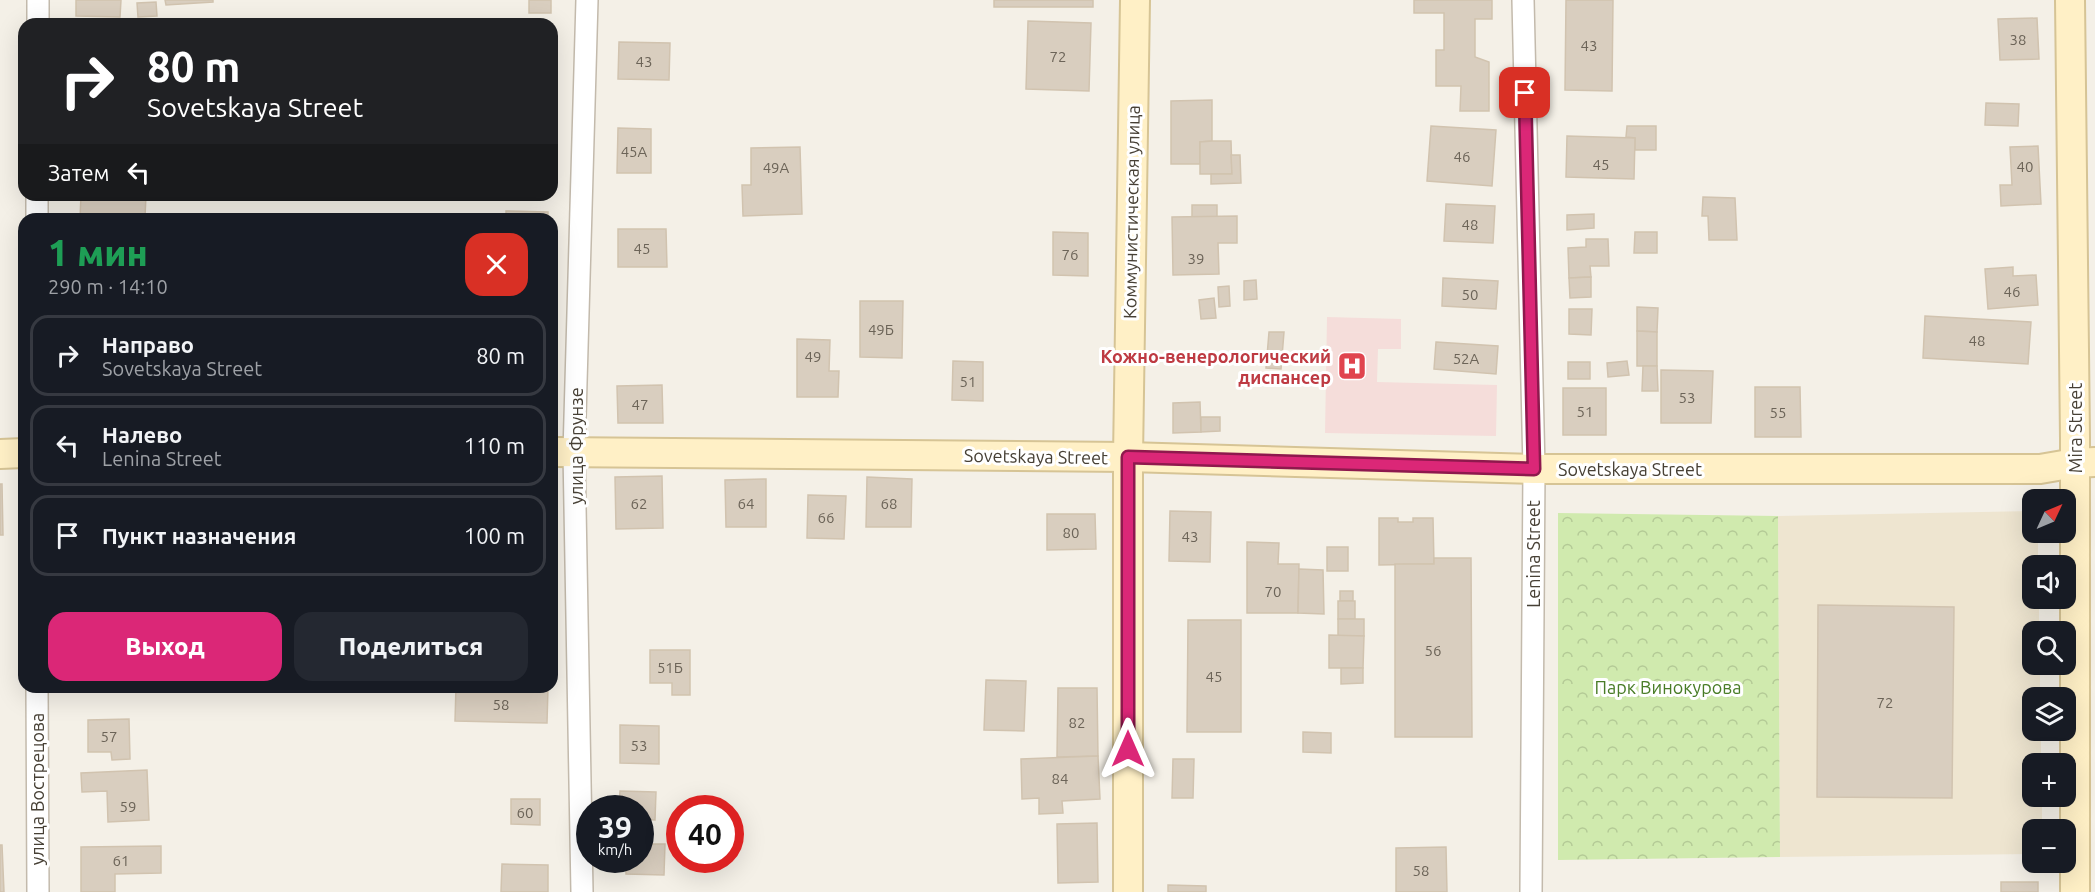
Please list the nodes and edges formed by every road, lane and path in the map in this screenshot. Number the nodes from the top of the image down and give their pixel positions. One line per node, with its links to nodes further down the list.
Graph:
1 (38, 0): 6 (street)
2 (586, 0): 7 (street, улица Фрунзе)
3 (1135, 0): 10 (street, Коммунистическая улица)
4 (1523, 0): 12 (street, Lenina Street)
5 (2070, 0): 11 (street, Mira Street)
6 (38, 18)
7 (563, 452): 10 (street, Sovetskaya Street); 15 (street, улица Фрунзе)
8 (18, 453): 9 (street)
9 (0, 454)
10 (1128, 457): 12 (street, Sovetskaya Street); 16 (street, Коммунистическая улица)
11 (2085, 462): 12 (street, Sovetskaya Street); 18 (street, Mira Street)
12 (1534, 469): 17 (street, Lenina Street)
13 (37, 693): 14 (street, улица Вострецова)
14 (38, 892)
15 (582, 892)
16 (1128, 892)
17 (1532, 892)
18 (2075, 892)

